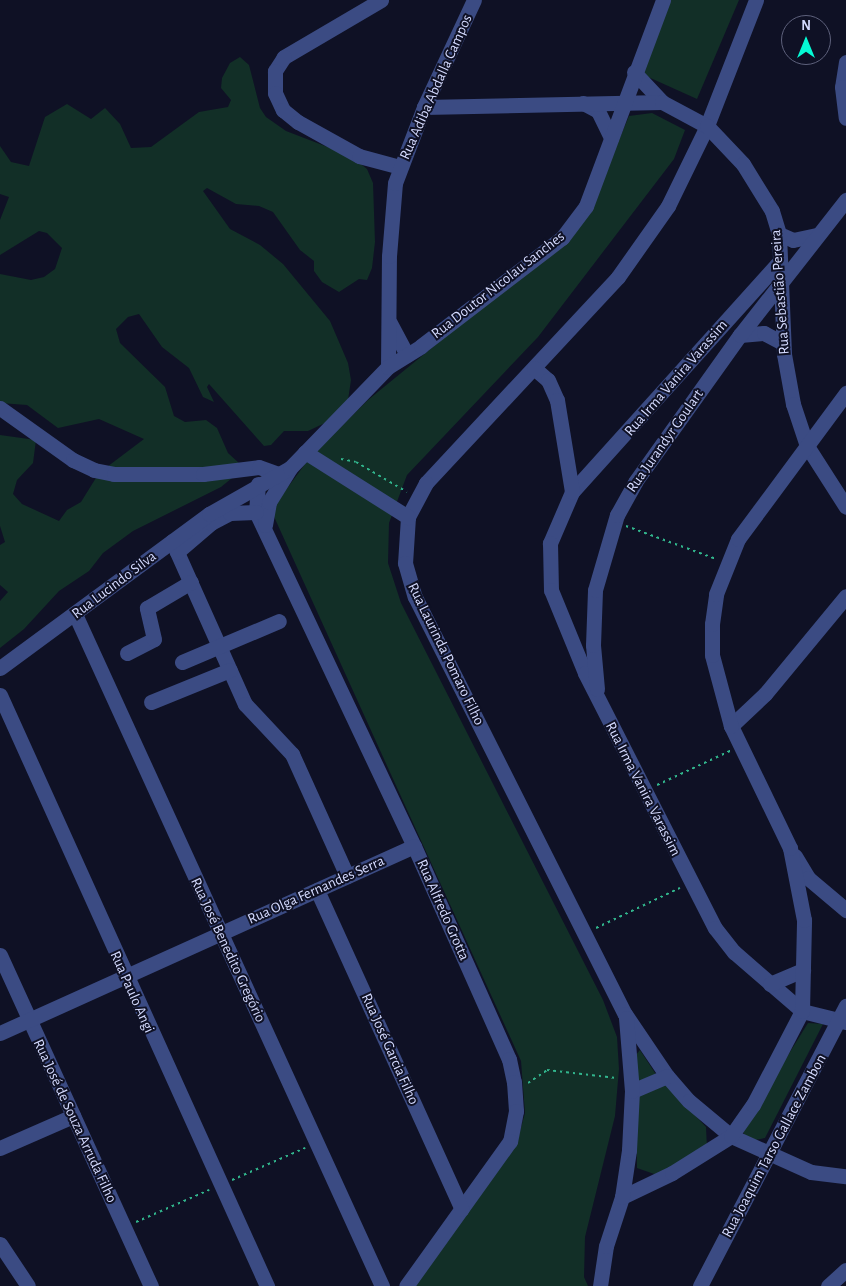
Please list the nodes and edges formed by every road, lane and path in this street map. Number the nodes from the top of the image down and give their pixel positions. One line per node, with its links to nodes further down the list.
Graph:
1 (381, 0): 14 (street)
2 (474, 0): 10 (street, Rua Adiba Abdalla Campos)
3 (663, 0): 6 (street, Rua Doutor Nicolau Sanches)
4 (756, 0): 12 (street, Rua Laurinda Pomaro Filho)
5 (846, 62): 11 (street)
6 (634, 72): 8 (street); 9 (street, Rua Doutor Nicolau Sanches)
7 (582, 102): 9 (street); 10 (street); 13 (street)
8 (662, 102): 9 (street); 12 (street, Rua Sebastião Pereira)
9 (623, 104): 13 (street, Rua Doutor Nicolau Sanches)
10 (424, 107): 14 (street, Rua Adiba Abdalla Campos)
11 (846, 118)
12 (707, 126): 16 (street, Rua Sebastião Pereira); 25 (street, Rua Laurinda Pomaro Filho)
13 (610, 138): 23 (street, Rua Doutor Nicolau Sanches)
14 (400, 167): 20 (street, Rua Adiba Abdalla Campos)
15 (846, 200): 17 (street, Rua Jurandyr Goulart)
16 (779, 234): 17 (street); 18 (street, Rua Sebastião Pereira)
17 (817, 235): 19 (street, Rua Jurandyr Goulart)
18 (779, 262): 19 (street, Rua Sebastião Pereira); 33 (street, Rua Irma Vanira Varassim)
19 (780, 283): 21 (street, Rua Jurandyr Goulart); 22 (street, Rua Sebastião Pereira)
20 (390, 323): 23 (street, Rua Adiba Abdalla Campos); 24 (street, Rua Adiba Abdalla Campos)
21 (740, 335): 22 (street); 39 (street, Rua Jurandyr Goulart)
22 (783, 343): 28 (street, Rua Sebastião Pereira)
23 (407, 355): 24 (street, Rua Doutor Nicolau Sanches)
24 (388, 367): 29 (street, Rua Doutor Nicolau Sanches)
25 (534, 368): 33 (street); 34 (street, Rua Laurinda Pomaro Filho)
26 (846, 393): 28 (street)
27 (0, 408): 31 (street)
28 (807, 446): 36 (street, Rua Sebastião Pereira); 42 (street)
29 (305, 452): 31 (street, Rua Doutor Nicolau Sanches); 38 (street)
30 (362, 466): 34 (path)
31 (284, 471): 32 (street, Rua Lucindo Silva); 40 (street)
32 (258, 484): 35 (street, Rua Lucindo Silva); 37 (street)
33 (572, 492): 54 (street, Rua Irma Vanira Varassim)
34 (418, 498): 38 (street, Rua Laurinda Pomaro Filho)
35 (227, 502): 37 (street); 41 (street, Rua Lucindo Silva)
36 (846, 507)
37 (256, 512): 40 (street, Rua Alfredo Grotta); 41 (street)
38 (408, 517): 65 (street, Rua Laurinda Pomaro Filho)
39 (615, 522): 42 (path); 54 (street, Rua Jurandyr Goulart)
40 (265, 525): 58 (street, Rua Alfredo Grotta)
41 (175, 547): 43 (street); 45 (street, Rua Lucindo Silva)
42 (727, 563): 55 (street)
43 (190, 582): 47 (street); 48 (street)
44 (846, 596): 55 (street)
45 (75, 614): 50 (street, Rua Lucindo Silva); 66 (street, Rua José Benedito Gregório)
46 (280, 621): 47 (street)
47 (219, 647): 49 (street); 51 (street)
48 (127, 653)
49 (182, 662)
50 (0, 668)
51 (230, 670): 53 (street); 59 (street)
52 (0, 696): 69 (street, Rua Paulo Angi)
53 (152, 702)
54 (600, 703): 57 (street, Rua Irma Vanira Varassim)
55 (731, 726): 56 (street)
56 (740, 746): 57 (path); 60 (street)
57 (644, 791): 61 (street, Rua Irma Vanira Varassim)
58 (414, 846): 59 (street, Rua Olga Fernandes Serra); 86 (street, Rua Alfredo Grotta)
59 (347, 876): 62 (street, Rua Olga Fernandes Serra)
60 (802, 881): 63 (street); 64 (street)
61 (690, 883): 65 (path); 70 (street, Rua Irma Vanira Varassim)
62 (317, 890): 66 (street, Rua Olga Fernandes Serra); 86 (street, Rua José Garcia Filho)
63 (842, 908): 64 (street)
64 (804, 920): 68 (street)
65 (585, 933): 73 (street, Rua Laurinda Pomaro Filho)
66 (221, 934): 69 (street, Rua Olga Fernandes Serra); 92 (street, Rua José Benedito Gregório)
67 (0, 955): 74 (street, Rua José de Souza Arruda Filho)
68 (803, 970): 70 (street); 72 (street)
69 (124, 975): 74 (street, Rua Olga Fernandes Serra); 91 (street, Rua Paulo Angi)
70 (770, 984): 72 (street, Rua Irma Vanira Varassim)
71 (846, 1006): 75 (street, Rua Joaquim Tarso Gallace Zambon)
72 (802, 1010): 75 (street, Rua Irma Vanira Varassim); 81 (street)
73 (625, 1014): 77 (street, Rua Laurinda Pomaro Filho); 78 (street, Rua Laurinda Pomaro Filho)
74 (29, 1020): 76 (street, Rua Olga Fernandes Serra); 80 (street, Rua José de Souza Arruda Filho)
75 (843, 1022): 83 (street, Rua Joaquim Tarso Gallace Zambon)
76 (0, 1033)
77 (667, 1076): 78 (street); 81 (street, Rua Laurinda Pomaro Filho)
78 (631, 1086): 79 (path); 85 (street, Rua Laurinda Pomaro Filho)
79 (525, 1089)
80 (73, 1116): 82 (street); 90 (street, Rua José de Souza Arruda Filho)
81 (731, 1136): 83 (street, Rua Laurinda Pomaro Filho); 85 (street)
82 (0, 1148)
83 (769, 1156): 84 (street, Rua Laurinda Pomaro Filho); 95 (street, Rua Joaquim Tarso Gallace Zambon)
84 (846, 1176)
85 (622, 1197): 94 (street, Rua Laurinda Pomaro Filho)
86 (462, 1209): 93 (street, Rua Alfredo Grotta)
87 (0, 1244): 89 (street)
88 (846, 1270): 96 (street)
89 (28, 1286)
90 (151, 1286)
91 (267, 1286)
92 (382, 1286)
93 (406, 1286)
94 (600, 1286)
95 (700, 1286)
96 (828, 1286)

